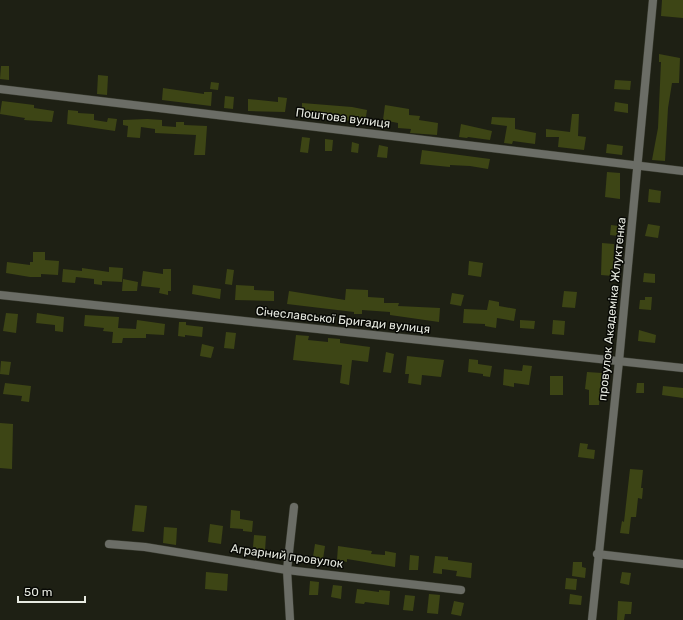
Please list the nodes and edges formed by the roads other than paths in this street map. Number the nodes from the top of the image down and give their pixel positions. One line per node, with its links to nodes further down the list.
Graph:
1 (653, 0): 3 (street, провулок Академіка Жлуктенка)
2 (0, 89): 3 (street, Поштова вулиця)
3 (638, 166): 4 (street, Поштова вулиця); 6 (street, провулок Академіка Жлуктенка)
4 (683, 171)
5 (0, 295): 6 (street, Січеславської Бригади вулиця)
6 (619, 361): 7 (street, Січеславської Бригади вулиця); 10 (street, провулок Академіка Жлуктенка)
7 (683, 368)
8 (294, 507): 12 (street)
9 (109, 544): 12 (street, Аграрний провулок)
10 (598, 554): 11 (street); 15 (street, провулок Академіка Жлуктенка)
11 (683, 564)
12 (287, 570): 13 (street, Аграрний провулок); 14 (street)
13 (461, 590)
14 (290, 620)
15 (592, 620)

